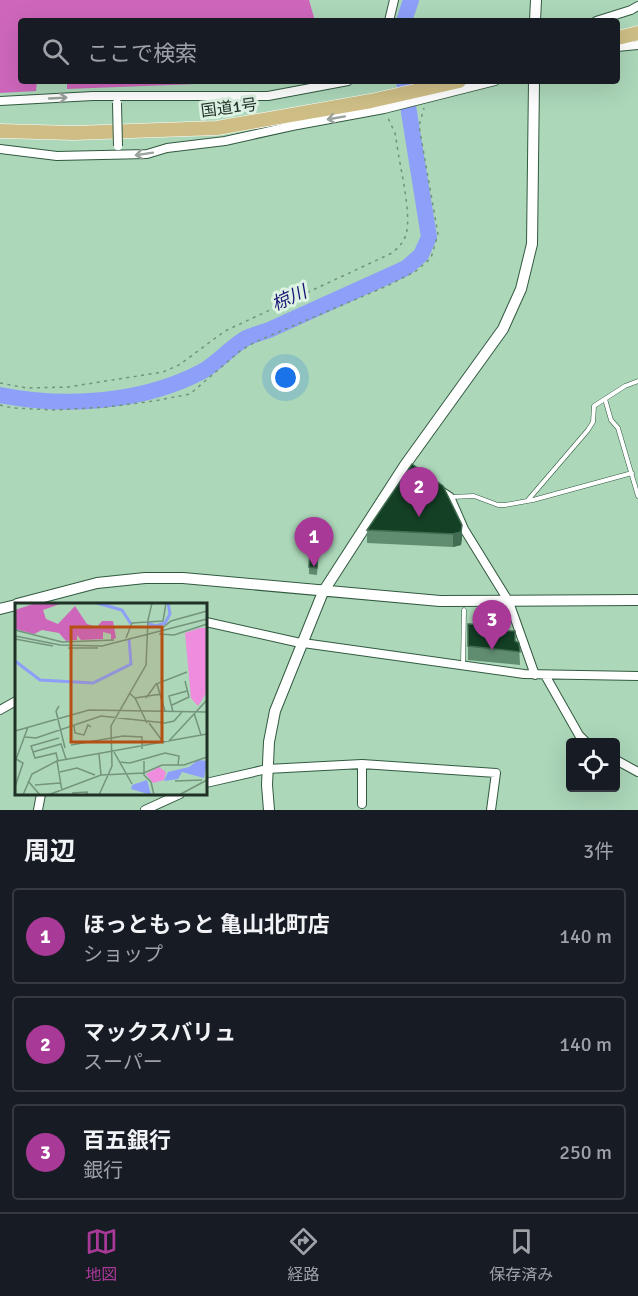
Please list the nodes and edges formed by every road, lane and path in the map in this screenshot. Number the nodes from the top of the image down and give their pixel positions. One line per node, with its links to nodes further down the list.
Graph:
1 (394, 0): 4 (street)
2 (536, 0): 5 (street)
3 (638, 6): 6 (street)
4 (390, 18)
5 (535, 18)
6 (606, 18)
7 (638, 33): 8 (highway)
8 (620, 37)
9 (638, 45): 10 (street)
10 (620, 47)
11 (332, 84): 15 (street)
12 (445, 84): 19 (highway, 国道1号)
13 (484, 84): 16 (street)
14 (534, 84): 31 (street)
15 (117, 99): 17 (street, one-way to 15); 21 (street, bridge)
16 (426, 99): 18 (street); 25 (path)
17 (0, 101)
18 (389, 108): 21 (street, one-way to 21); 23 (path)
19 (0, 131)
20 (0, 149): 21 (street)
21 (118, 156)
22 (638, 381): 24 (lane)
23 (0, 383)
24 (604, 399): 26 (lane); 30 (lane)
25 (0, 405)
26 (632, 473): 28 (lane); 30 (lane)
27 (432, 484): 29 (street)
28 (638, 496)
29 (450, 497): 30 (lane); 33 (street)
30 (527, 500)
31 (323, 592): 33 (street); 34 (street); 39 (street)
32 (638, 600): 33 (street)
33 (509, 602): 41 (street)
34 (25, 603)
35 (15, 605): 36 (street)
36 (0, 609)
37 (464, 610): 40 (lane)
38 (207, 622): 39 (street)
39 (302, 643): 40 (street); 49 (street)
40 (463, 665): 41 (street)
41 (535, 675): 42 (street)
42 (545, 675): 43 (street); 46 (street)
43 (638, 676)
44 (15, 702): 45 (street)
45 (0, 710)
46 (582, 738)
47 (620, 763): 50 (street)
48 (362, 764): 49 (street); 54 (street); 58 (street)
49 (267, 769): 51 (street); 57 (street)
50 (638, 772)
51 (207, 783)
52 (41, 795): 55 (street)
53 (178, 795): 56 (street)
54 (362, 804)
55 (39, 810)
56 (145, 810)
57 (269, 810)
58 (491, 810)

